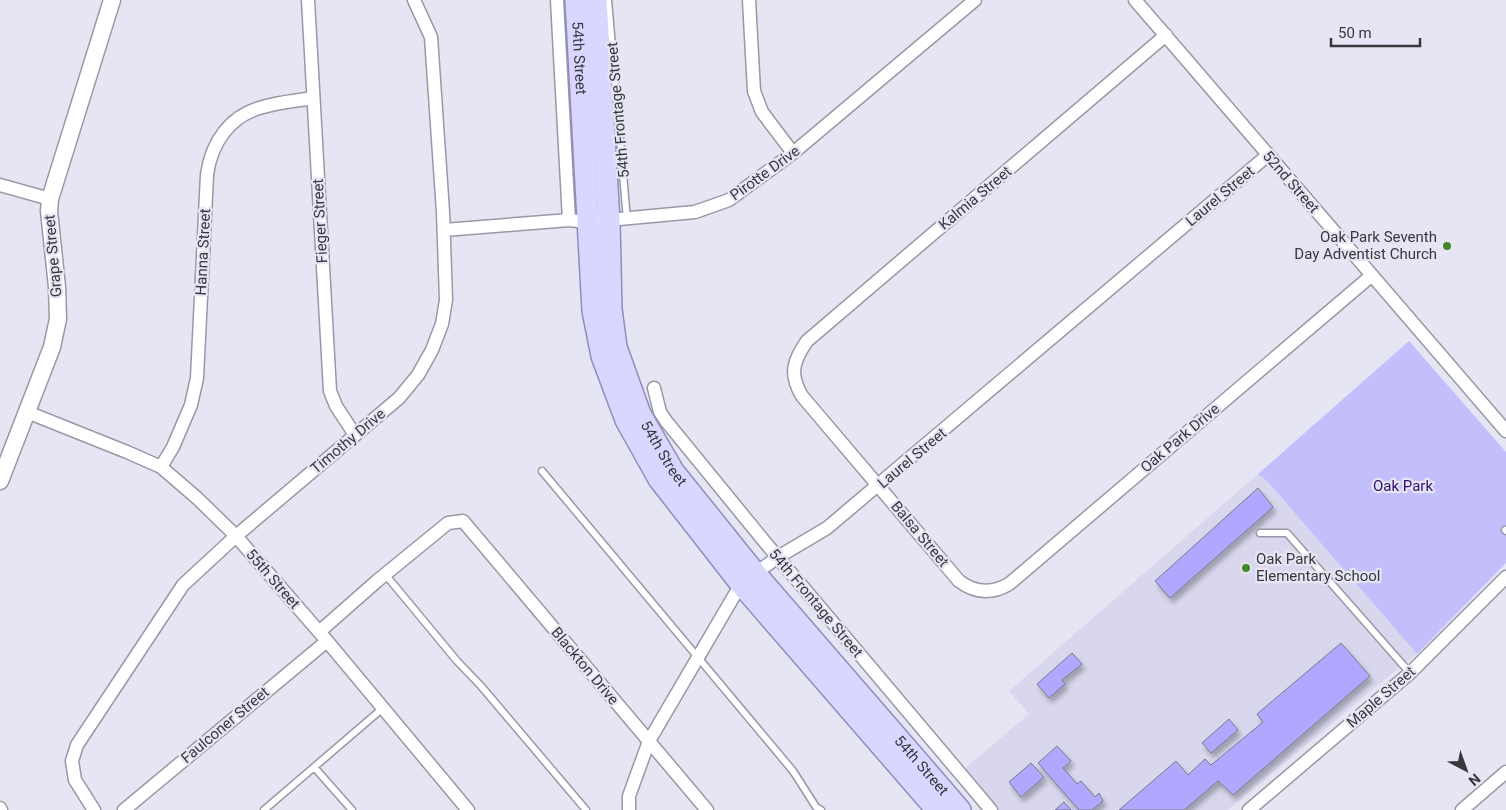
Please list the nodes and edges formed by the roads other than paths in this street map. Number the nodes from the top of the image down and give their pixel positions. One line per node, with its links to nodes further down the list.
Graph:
1 (112, 0): 16 (street, Grape Street)
2 (308, 0): 12 (street, Fieger Street)
3 (414, 0): 19 (street, Timothy Drive)
4 (557, 0): 18 (street)
5 (576, 0): 18 (main road, 54th Street)
6 (596, 0): 17 (main road, 54th Street)
7 (608, 0): 17 (lane, 54th Frontage Street)
8 (749, 0): 13 (street)
9 (975, 0): 13 (street, Pirotte Drive)
10 (1135, 0): 11 (street, 52nd Street)
11 (1166, 36): 14 (street, 52nd Street); 21 (street, Kalmia Street)
12 (313, 98): 25 (street, Fieger Street); 26 (street, Hanna Street)
13 (793, 153): 17 (street, Pirotte Drive)
14 (1268, 155): 20 (street, 52nd Street); 29 (street, Laurel Street)
15 (0, 185): 16 (street)
16 (50, 199): 23 (street, Grape Street)
17 (618, 220): 18 (street, Pirotte Drive); 36 (main road, 54th Street)
18 (578, 221): 19 (street, Pirotte Drive); 36 (main road, 54th Street)
19 (444, 230): 25 (street, Timothy Drive)
20 (1371, 276): 24 (street, 52nd Street); 37 (street, Oak Park Drive)
21 (794, 369): 29 (street, Balsa Street)
22 (654, 388): 33 (street, 54th Frontage Street)
23 (27, 412): 26 (street, 55th Street); 28 (street, Grape Street)
24 (1506, 431)
25 (355, 435): 32 (street, Timothy Drive)
26 (161, 467): 32 (street, 55th Street)
27 (542, 471): 39 (lane)
28 (0, 482)
29 (879, 486): 33 (street, Laurel Street); 37 (street, Balsa Street)
30 (463, 521): 34 (street, Faulconer Street); 42 (street, Blackton Drive)
31 (1260, 533): 40 (lane)
32 (236, 536): 38 (street, 55th Street); 46 (street, Timothy Drive)
33 (778, 557): 36 (street, Laurel Street); 55 (street, 54th Frontage Street)
34 (385, 574): 38 (street, Faulconer Street); 51 (lane)
35 (1506, 577): 40 (street, Maple Street)
36 (748, 578): 39 (street, Laurel Street); 45 (main road, 54th Street)
37 (985, 591)
38 (323, 636): 41 (street, 55th Street); 47 (street, Faulconer Street)
39 (697, 656): 42 (street, Laurel Street); 54 (lane)
40 (1410, 673): 56 (street, Maple Street)
41 (383, 708): 43 (lane); 50 (street, 55th Street)
42 (649, 741): 52 (street, Laurel Street); 53 (street, Blackton Drive)
43 (314, 767): 48 (lane); 49 (lane)
44 (1506, 772): 57 (street)
45 (943, 807)
46 (94, 810)
47 (124, 810)
48 (264, 810)
49 (352, 810)
50 (468, 810)
51 (586, 810)
52 (629, 810)
53 (707, 810)
54 (821, 810)
55 (991, 810)
56 (1248, 810)
57 (1462, 810)

